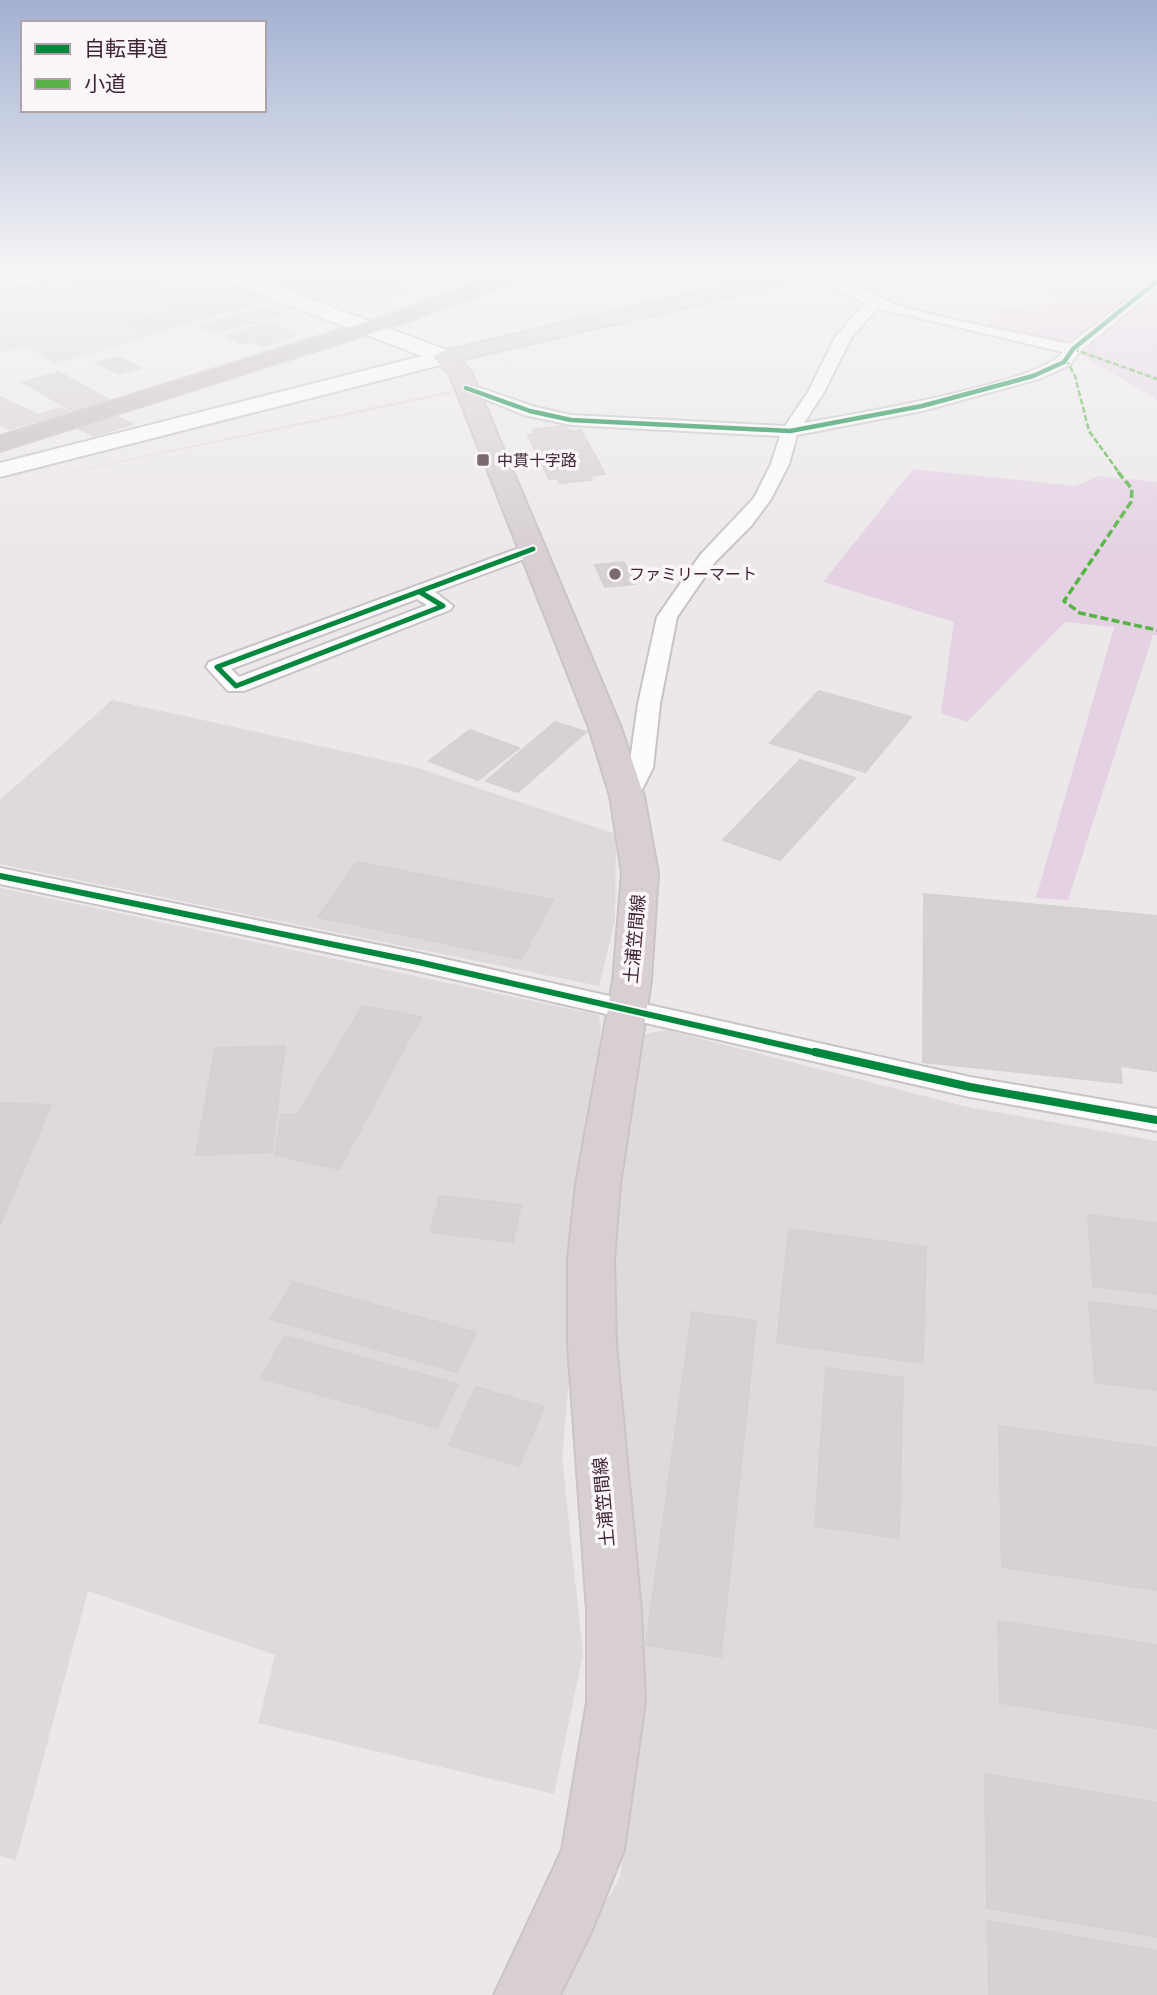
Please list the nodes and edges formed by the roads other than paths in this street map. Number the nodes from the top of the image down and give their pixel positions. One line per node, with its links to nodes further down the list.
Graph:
1 (245, 366): 8 (highway)
2 (444, 366): 6 (street)
3 (476, 366): 6 (main road)
4 (829, 366): 7 (street)
5 (1054, 366): 7 (street)
6 (455, 372): 7 (street); 9 (street); 10 (main road, 土浦笠間線)
7 (790, 431): 12 (street)
8 (0, 444)
9 (0, 470)
10 (533, 549): 11 (street); 12 (main road, 土浦笠間線)
11 (420, 592): 11 (street)
12 (627, 796): 14 (main road, 土浦笠間線)
13 (0, 876): 14 (street)
14 (628, 1009): 15 (street); 16 (main road, 土浦笠間線)
15 (1157, 1120)
16 (526, 1995)

